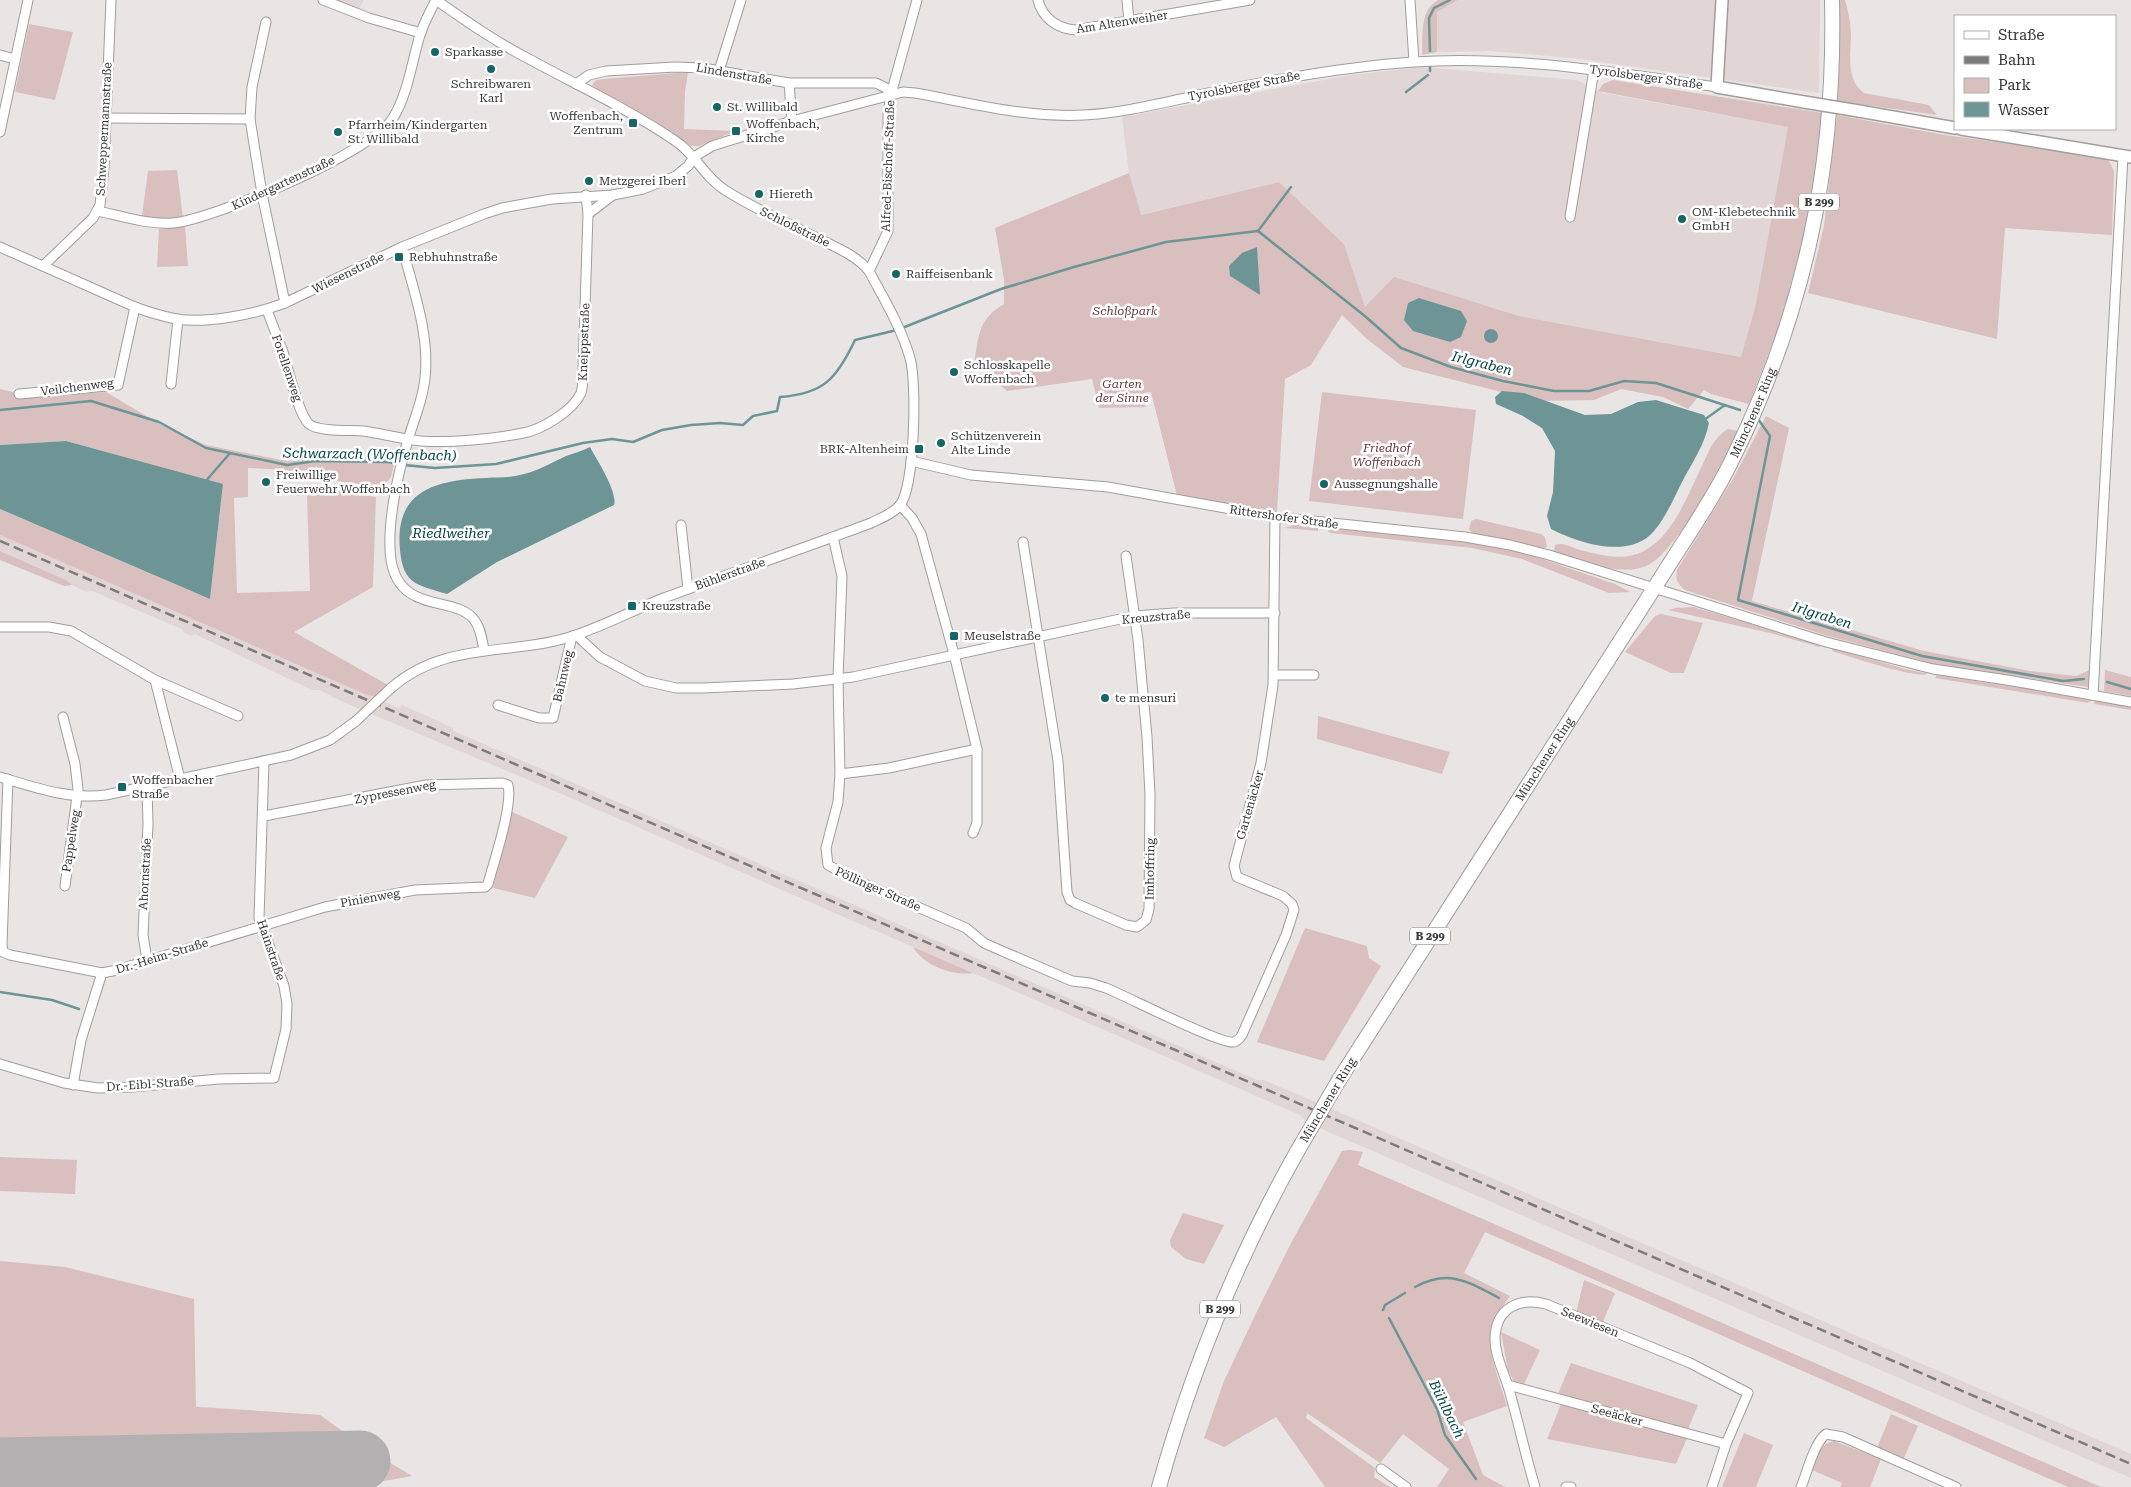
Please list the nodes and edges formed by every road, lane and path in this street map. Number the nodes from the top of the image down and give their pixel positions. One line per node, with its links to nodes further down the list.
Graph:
1 (28, 0): 17 (street)
2 (111, 0): 25 (street, Schweppermannstraße)
3 (323, 0): 15 (street)
4 (436, 0): 15 (street, Kindergartenstraße); 22 (street, Schloßstraße)
5 (741, 0): 20 (street)
6 (917, 0): 24 (street, Alfred-Bischoff-Straße)
7 (1038, 0): 13 (street, Am Altenweiher)
8 (1127, 0): 13 (street)
9 (1250, 0): 13 (street, Am Altenweiher)
10 (1410, 0): 18 (street)
11 (1722, 0): 23 (street)
12 (1832, 0): 58 (main road, Münchener Ring / B 299)
13 (1129, 21)
14 (266, 22): 26 (street)
15 (421, 33): 33 (street, Kindergartenstraße)
16 (0, 55): 17 (street)
17 (15, 59): 30 (street)
18 (1414, 62): 19 (street, Tyrolsberger Straße); 24 (street, Tyrolsberger Straße)
19 (1594, 70): 23 (street, Tyrolsberger Straße); 38 (street)
20 (719, 71): 21 (street, Lindenstraße); 22 (street, Lindenstraße)
21 (789, 83): 24 (street, Lindenstraße); 27 (street)
22 (576, 84): 32 (street, Schloßstraße)
23 (1717, 87): 28 (street, Tyrolsberger Straße, bridge)
24 (891, 94): 27 (street, Tyrolsberger Straße); 42 (street, Alfred-Bischoff-Straße)
25 (106, 118): 26 (street); 36 (street, Schweppermannstraße)
26 (250, 119): 33 (street)
27 (792, 121): 32 (street, Tyrolsberger Straße)
28 (1954, 128)
29 (1967, 130): 31 (street)
30 (0, 132)
31 (2127, 156): 71 (street)
32 (694, 157): 35 (street, Wiesenstraße); 42 (street, Schloßstraße)
33 (262, 194): 36 (street, Kindergartenstraße); 43 (street)
34 (586, 195): 35 (street, Wiesenstraße); 37 (street, Kneippstraße); 40 (street, Wiesenstraße)
35 (613, 195): 37 (street)
36 (98, 211): 41 (street, Schweppermannstraße)
37 (588, 214): 50 (street, Kneippstraße)
38 (1570, 217)
39 (0, 247): 41 (street, Wiesenstraße)
40 (402, 247): 43 (street, Wiesenstraße); 50 (street)
41 (43, 266): 44 (street, Wiesenstraße)
42 (869, 271): 51 (street, Schloßstraße)
43 (286, 303): 45 (street, Wiesenstraße)
44 (135, 307): 46 (street, Wiesenstraße); 48 (street, Veilchenweg)
45 (267, 310): 46 (street, Wiesenstraße); 49 (street, Forellenweg)
46 (178, 319): 47 (street)
47 (170, 384)
48 (19, 394)
49 (310, 426): 50 (street, Kneippstraße)
50 (408, 439): 65 (street)
51 (911, 460): 52 (street); 53 (street, Rittershofer Straße)
52 (900, 505): 55 (street, Bühlerstraße); 66 (street)
53 (1275, 517): 58 (street, Rittershofer Straße); 60 (street, Gartenäcker)
54 (681, 526): 59 (street)
55 (833, 537): 59 (street, Bühlerstraße); 69 (street, Pöllinger Straße)
56 (1023, 542): 64 (street)
57 (1126, 556): 61 (street)
58 (1654, 588): 71 (street, Rittershofer Straße); 97 (main road, Münchener Ring / B 299, bridge)
59 (688, 589): 63 (street, Bühlerstraße)
60 (1275, 613): 61 (street, Kreuzstraße); 67 (street, Gartenäcker)
61 (1134, 616): 64 (street, Kreuzstraße); 64 (street, Imhoffring)
62 (0, 627): 70 (street)
63 (574, 636): 65 (street, Bühlerstraße); 69 (street, Kreuzstraße); 73 (street, Bahnweg)
64 (1038, 636): 66 (street, Kreuzstraße)
65 (484, 650): 77 (street, Bühlerstraße, bridge)
66 (954, 654): 69 (street, Kreuzstraße); 76 (street)
67 (1274, 675): 68 (street); 90 (street, Gartenäcker)
68 (1314, 675)
69 (838, 679): 78 (street, Pöllinger Straße)
70 (155, 680): 74 (street); 80 (street)
71 (2094, 695): 72 (street, Rittershofer Straße)
72 (2131, 702)
73 (498, 705)
74 (238, 716)
75 (63, 717): 82 (street, Pappelweg)
76 (977, 749): 78 (street); 84 (street)
77 (264, 761): 80 (street); 83 (street, Hainstraße)
78 (840, 774): 90 (street, Pöllinger Straße)
79 (4, 778): 82 (street); 89 (street, Dr.-Heim-Straße)
80 (180, 779): 81 (street)
81 (146, 786): 82 (street); 88 (street, Ahornstraße)
82 (78, 796): 85 (street, Pappelweg)
83 (264, 816): 86 (street, Zypressenweg); 87 (street, Hainstraße)
84 (973, 833)
85 (65, 886)
86 (481, 888): 87 (street, Pinienweg)
87 (261, 926): 88 (street, Dr.-Heim-Straße); 92 (street, Hainstraße)
88 (147, 960): 89 (street, Dr.-Heim-Straße)
89 (102, 973): 93 (street)
90 (1232, 1042)
91 (0, 1064): 93 (street, Dr.-Eibl-Straße)
92 (274, 1078): 93 (street, Dr.-Eibl-Straße)
93 (73, 1085)
94 (1508, 1385): 95 (street, Seeäcker); 95 (street, Seewiesen); 99 (street, Seewiesen)
95 (1726, 1444): 102 (street, Seewiesen)
96 (1381, 1469): 98 (street)
97 (1159, 1487)
98 (1406, 1487)
99 (1535, 1487)
100 (1566, 1487): 101 (street)
101 (1570, 1487)
102 (1712, 1487)
103 (1802, 1487): 104 (street)
104 (1956, 1487)

